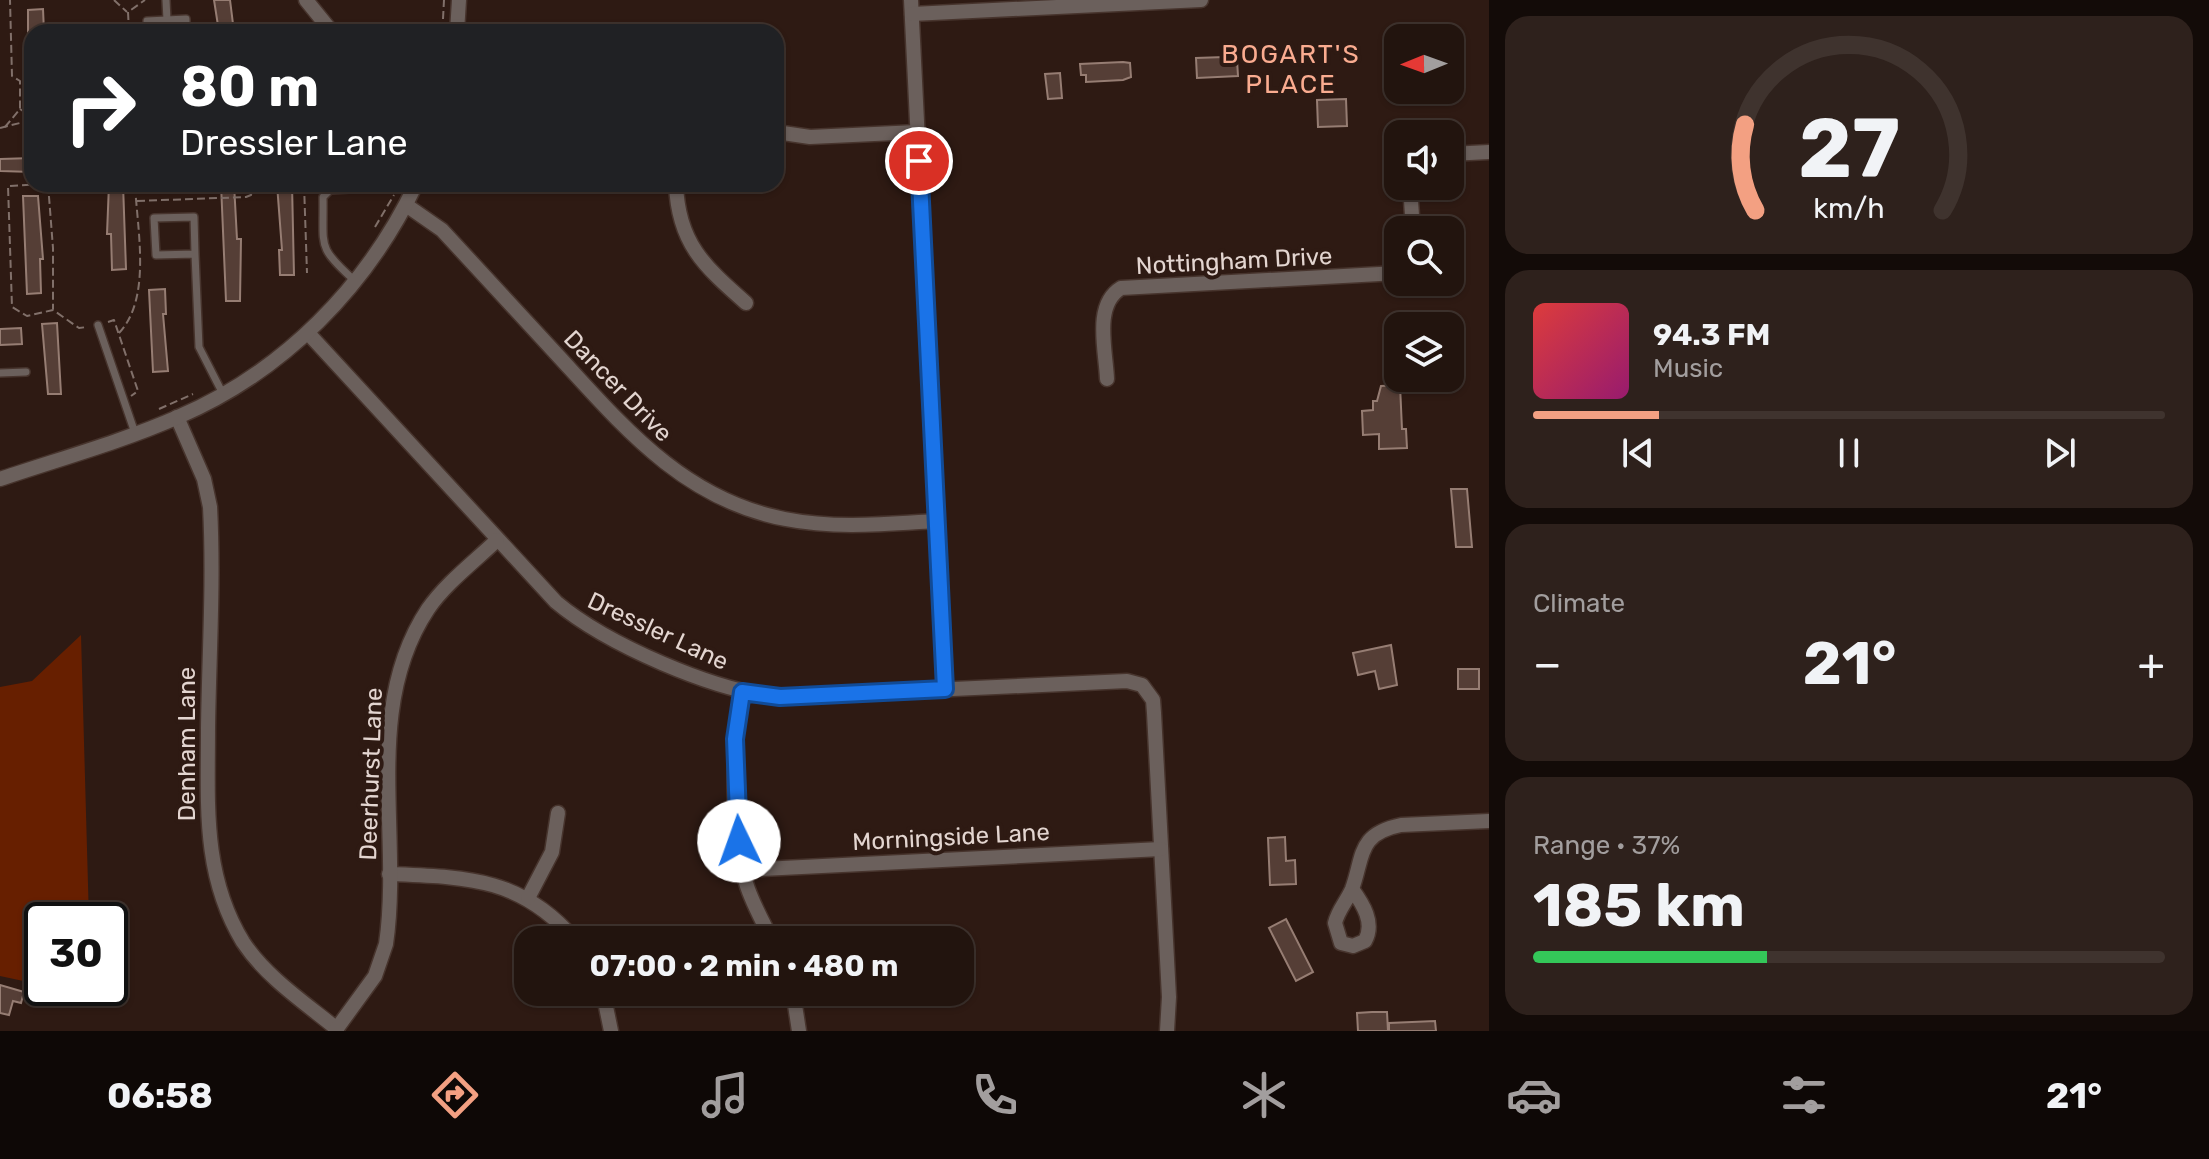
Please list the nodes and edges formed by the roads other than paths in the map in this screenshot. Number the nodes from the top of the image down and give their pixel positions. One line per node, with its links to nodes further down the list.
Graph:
1 (166, 0): 6 (lane)
2 (306, 0): 9 (street)
3 (459, 0): 10 (street)
4 (1201, 0): 5 (street)
5 (912, 7): 11 (street)
6 (167, 20): 7 (lane); 8 (lane)
7 (147, 24)
8 (186, 24)
9 (326, 24)
10 (451, 24)
11 (917, 132): 12 (street); 32 (street)
12 (784, 133)
13 (1489, 152): 14 (street)
14 (1464, 153)
15 (328, 192): 21 (lane)
16 (412, 192): 18 (street)
17 (677, 192): 22 (street)
18 (406, 205): 21 (street); 32 (street, Dancer Drive)
19 (195, 254): 19 (lane); 28 (lane)
20 (1384, 274): 27 (street, Nottingham Drive)
21 (355, 281): 24 (street)
22 (746, 303)
23 (98, 325): 30 (lane)
24 (308, 333): 28 (street); 33 (street, Dressler Lane)
25 (26, 372): 26 (lane)
26 (0, 373)
27 (1107, 379)
28 (223, 394): 29 (street)
29 (177, 417): 30 (street); 47 (street, Denham Lane)
30 (135, 433): 31 (street)
31 (0, 479)
32 (936, 521): 34 (street)
33 (497, 540): 35 (street, Dressler Lane); 40 (street, Deerhurst Lane)
34 (945, 689): 35 (street, Dressler Lane); 38 (street, Dressler Lane)
35 (742, 692): 39 (street)
36 (558, 813): 42 (street)
37 (1489, 821): 41 (street)
38 (1161, 849): 39 (street, Morningside Lane); 50 (street, Dressler Lane)
39 (743, 870): 44 (street)
40 (389, 874): 42 (street); 47 (street, Deerhurst Lane)
41 (1352, 889)
42 (528, 898): 43 (street)
43 (562, 926)
44 (765, 926)
45 (606, 1006): 48 (street)
46 (795, 1006): 49 (street)
47 (336, 1030)
48 (611, 1031)
49 (799, 1031)
50 (1167, 1031)

